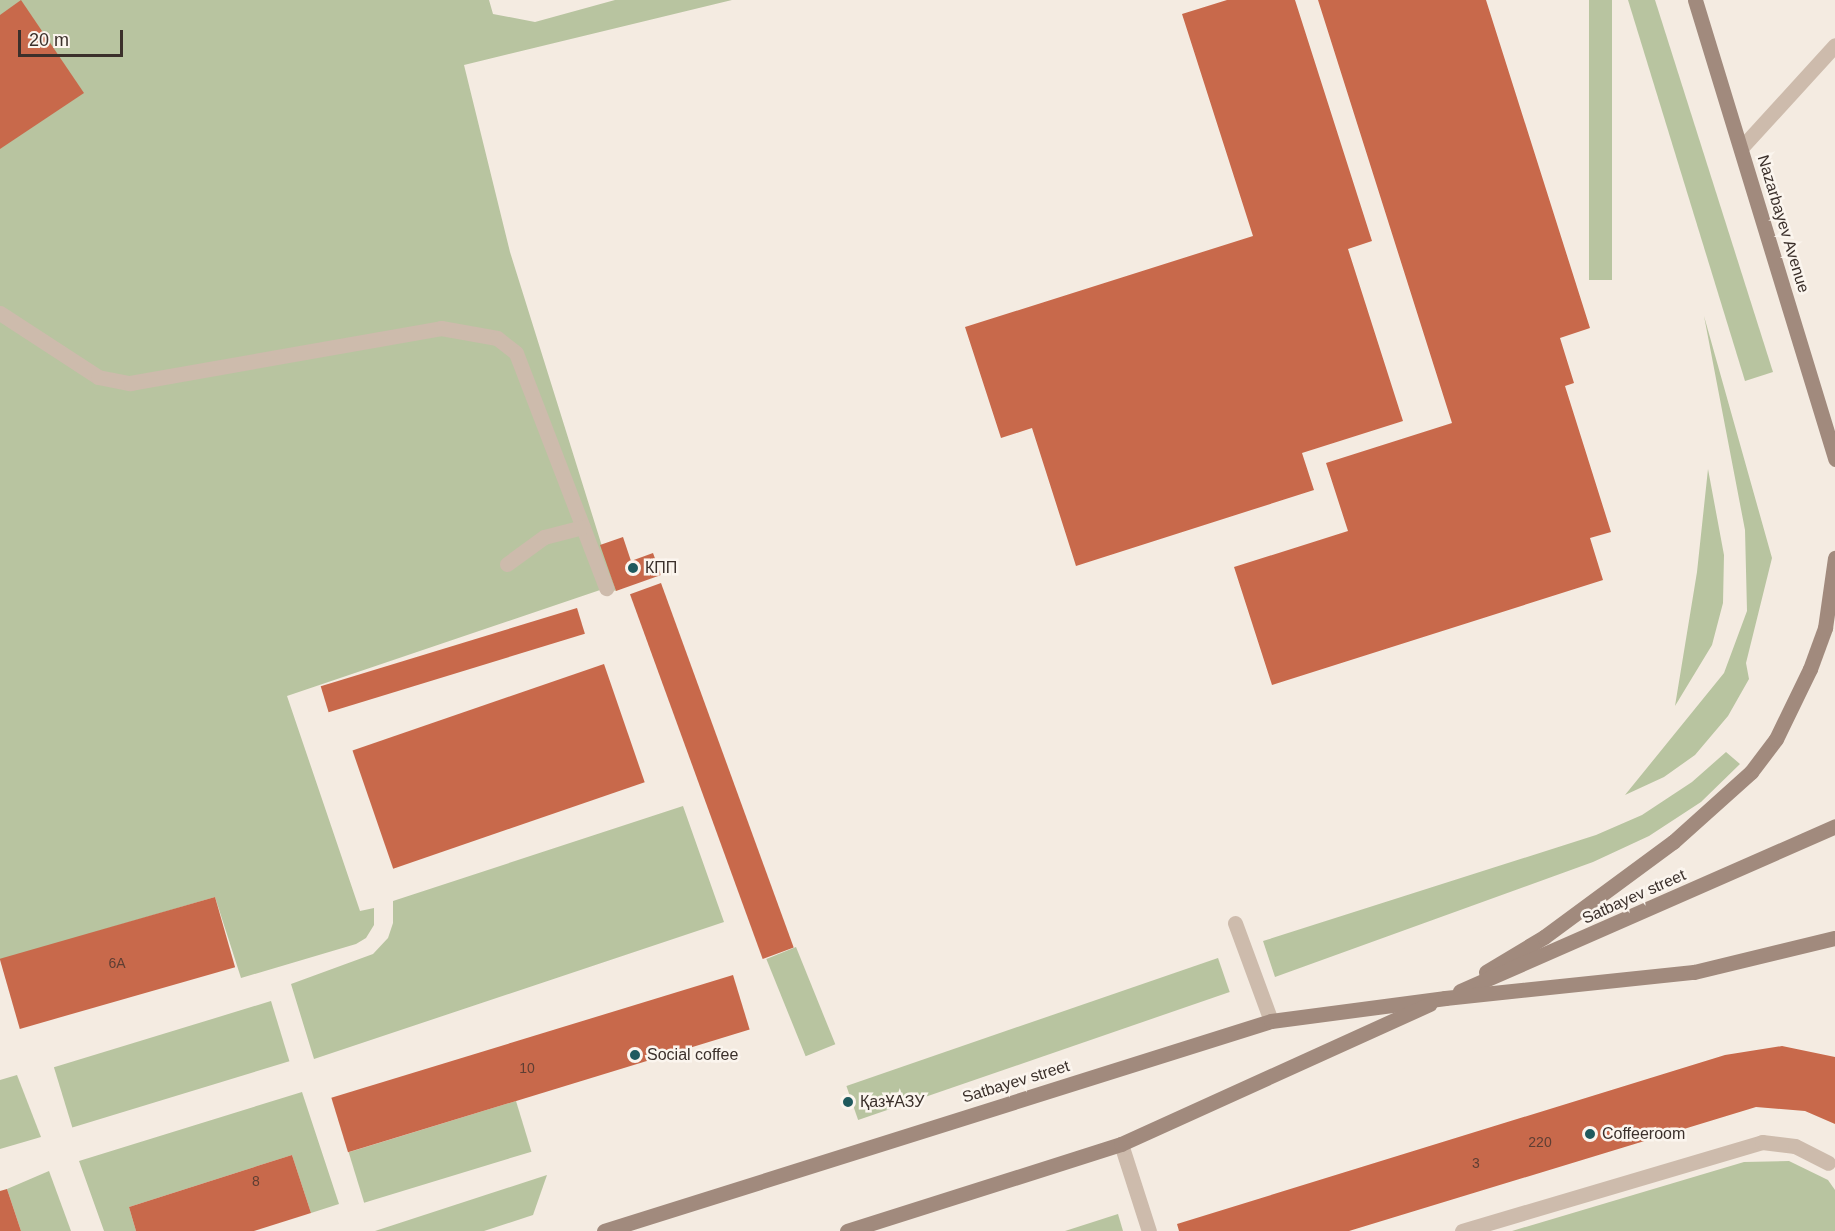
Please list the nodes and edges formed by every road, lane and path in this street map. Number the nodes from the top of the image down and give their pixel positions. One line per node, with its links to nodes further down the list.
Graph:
1 (1695, 0): 3 (main road, Nazarbayev Avenue)
2 (1835, 45): 3 (lane)
3 (1741, 148): 5 (main road, Nazarbayev Avenue)
4 (0, 313): 6 (lane)
5 (1835, 459)
6 (583, 527): 8 (lane); 9 (lane)
7 (1835, 558): 13 (main road, Satbayev street)
8 (507, 564)
9 (606, 588)
10 (1835, 826): 13 (main road, Satbayev street)
11 (1235, 923): 14 (lane)
12 (1835, 938): 13 (main road)
13 (1445, 998): 14 (main road, Satbayev street); 15 (main road, Satbayev street)
14 (1271, 1021): 17 (main road, Satbayev street)
15 (1121, 1144): 18 (main road, Satbayev street); 19 (lane)
16 (1828, 1162): 20 (lane)
17 (604, 1231)
18 (847, 1231)
19 (1149, 1231)
20 (1462, 1231)

